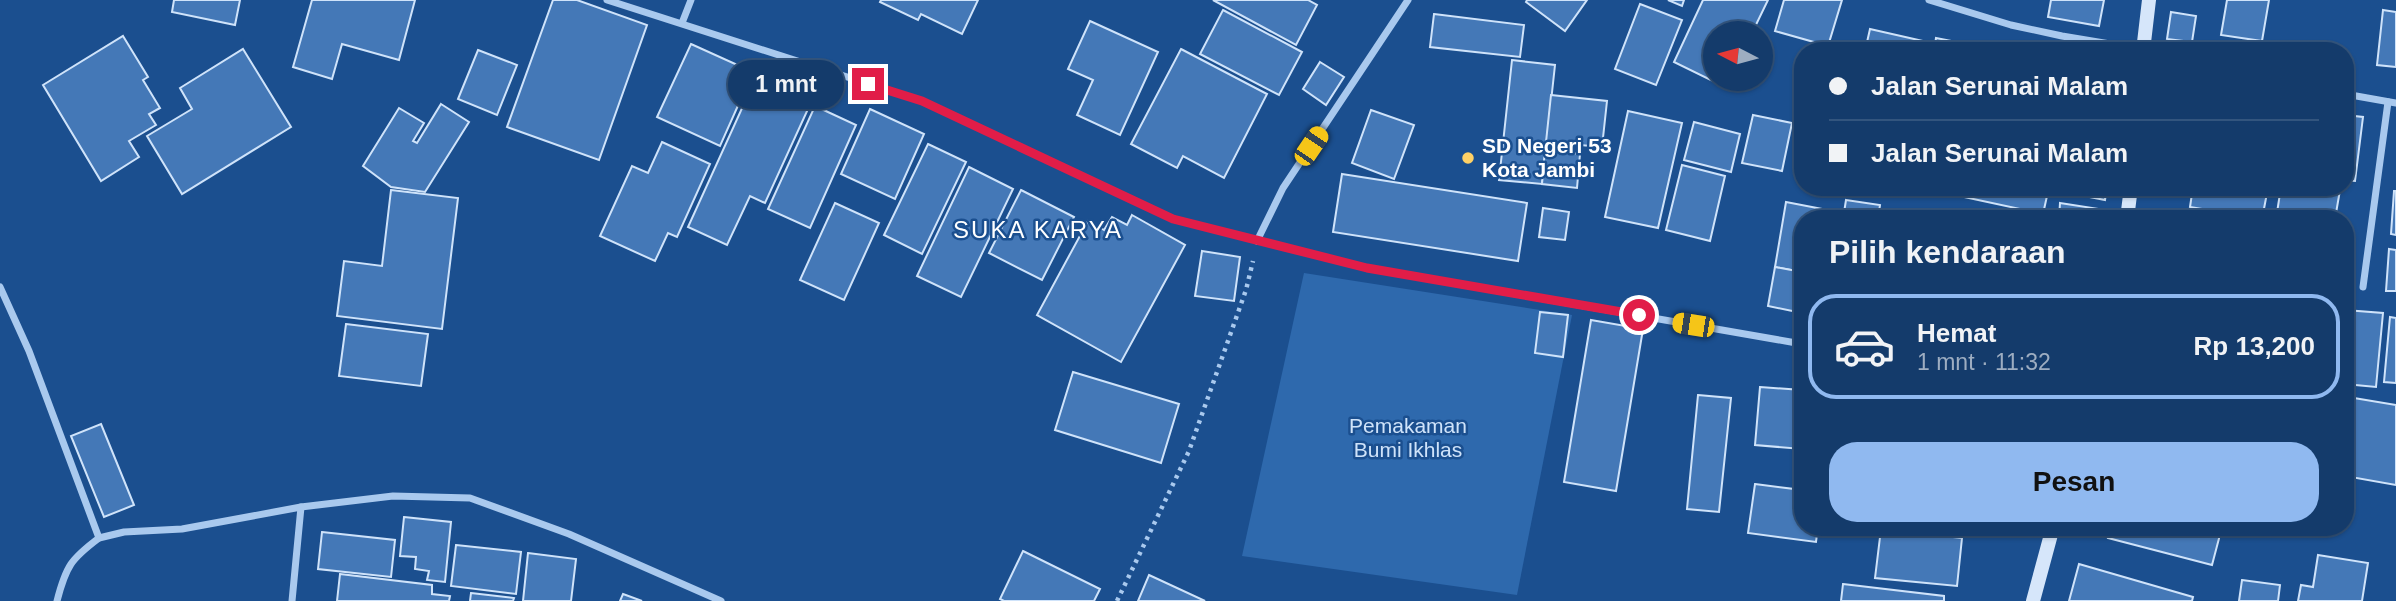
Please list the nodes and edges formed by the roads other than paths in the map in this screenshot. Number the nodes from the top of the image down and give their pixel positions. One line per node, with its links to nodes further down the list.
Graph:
1 (607, 0): 6 (street)
2 (691, 0): 6 (street)
3 (1408, 0): 11 (street)
4 (1929, 0): 7 (street)
5 (2149, 0): 8 (street)
6 (682, 23): 11 (street)
7 (2100, 42)
8 (2146, 42)
9 (2354, 96): 10 (street)
10 (2392, 103): 13 (street)
11 (1257, 241): 14 (street)
12 (0, 287): 17 (street)
13 (2363, 287)
14 (1794, 343)
15 (301, 507): 17 (street); 19 (street); 20 (street)
16 (2051, 536): 21 (street)
17 (99, 538): 18 (street)
18 (57, 601)
19 (292, 601)
20 (721, 601)
21 (2033, 601)

